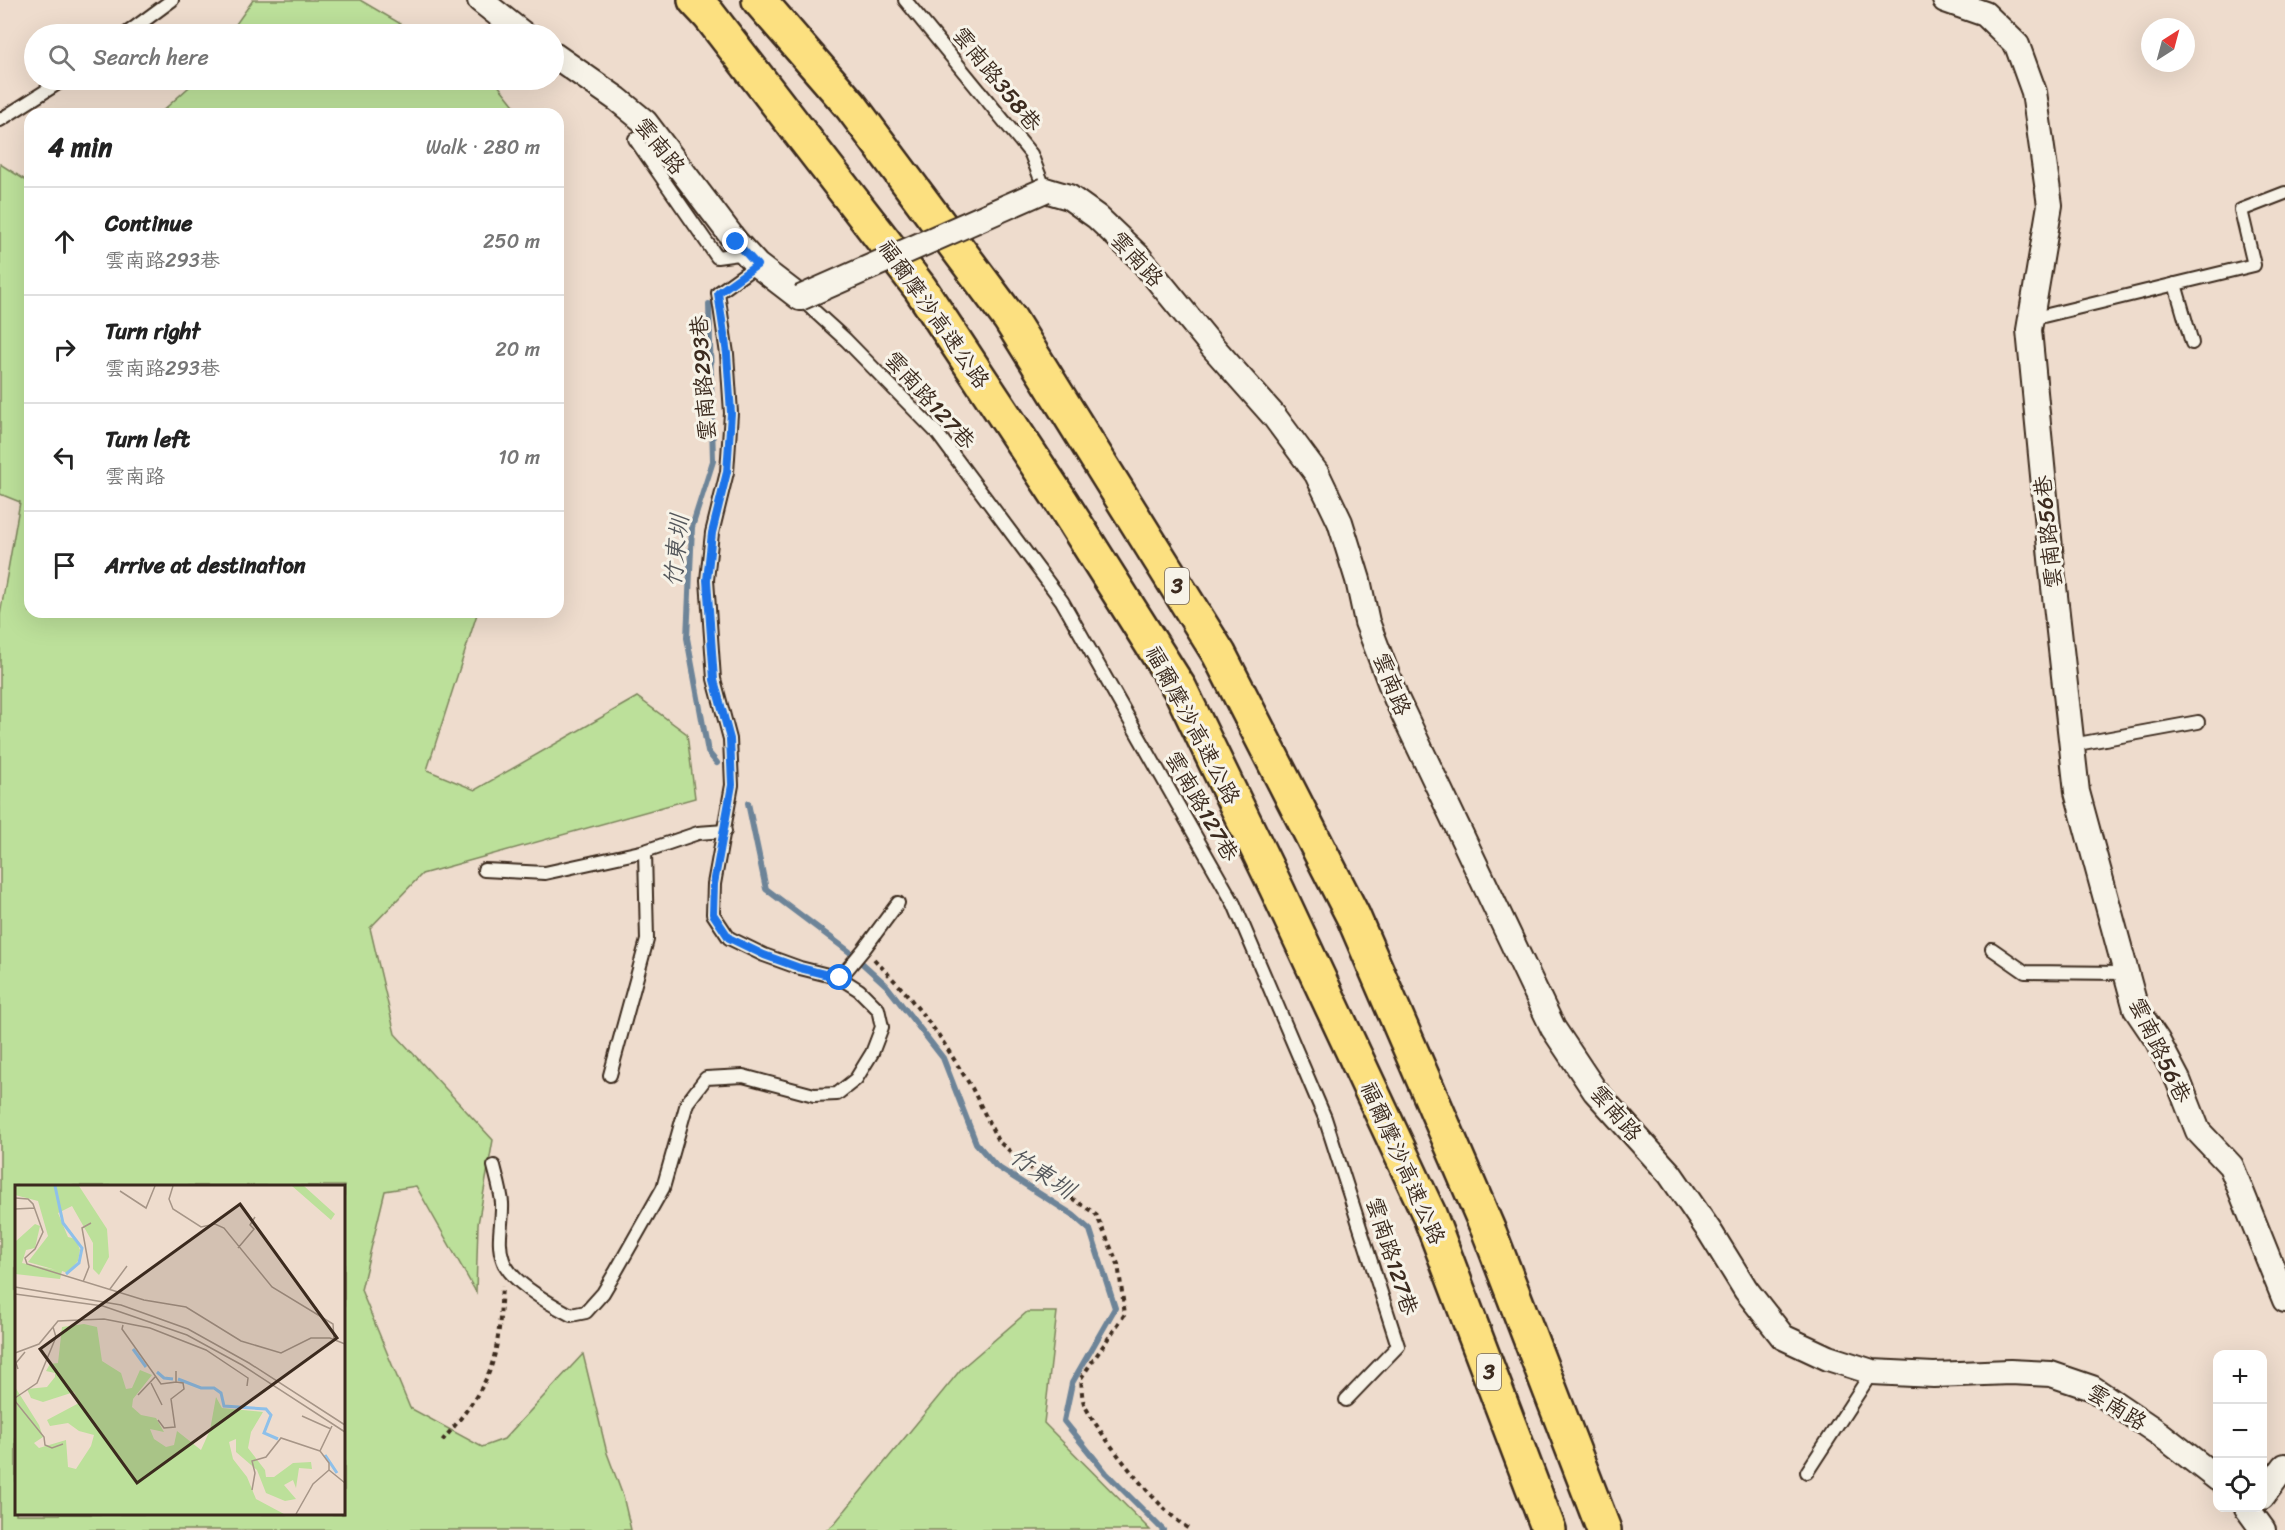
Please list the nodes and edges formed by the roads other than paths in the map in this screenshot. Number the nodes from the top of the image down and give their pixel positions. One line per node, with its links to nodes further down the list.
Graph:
1 (172, 0): 7 (lane)
2 (480, 0): 8 (street)
3 (695, 0): 38 (highway, 福爾摩沙高速公路 / 3)
4 (759, 0): 39 (highway, 3)
5 (905, 0): 13 (lane, 雲南路358巷)
6 (1945, 0): 18 (street, 雲南路56巷)
7 (140, 24)
8 (510, 24)
9 (564, 62): 15 (street, 雲南路)
10 (47, 90): 11 (lane)
11 (0, 120)
12 (635, 139): 15 (lane)
13 (1045, 190): 17 (street, bridge); 32 (street, 雲南路)
14 (2285, 193): 16 (lane)
15 (751, 259): 17 (street, 雲南路); 22 (lane, 雲南路293巷)
16 (2175, 284): 18 (lane); 19 (lane)
17 (800, 298): 33 (lane, 雲南路127巷)
18 (2031, 319): 21 (street, 雲南路56巷)
19 (2192, 343)
20 (2198, 722): 21 (lane)
21 (2072, 745): 27 (street, 雲南路56巷)
22 (725, 831): 23 (lane); 28 (lane, 雲南路293巷)
23 (645, 851): 24 (lane); 29 (lane)
24 (484, 870)
25 (898, 903): 28 (lane)
26 (1992, 949): 27 (lane)
27 (2125, 973): 31 (street, 雲南路56巷)
28 (840, 978): 30 (lane, 雲南路293巷)
29 (610, 1075)
30 (494, 1166)
31 (2285, 1300)
32 (1872, 1372): 35 (lane); 36 (street, 雲南路)
33 (1346, 1400)
34 (2285, 1466): 37 (street)
35 (1807, 1472)
36 (2213, 1476)
37 (2267, 1494)
38 (1549, 1530)
39 (1604, 1530)

